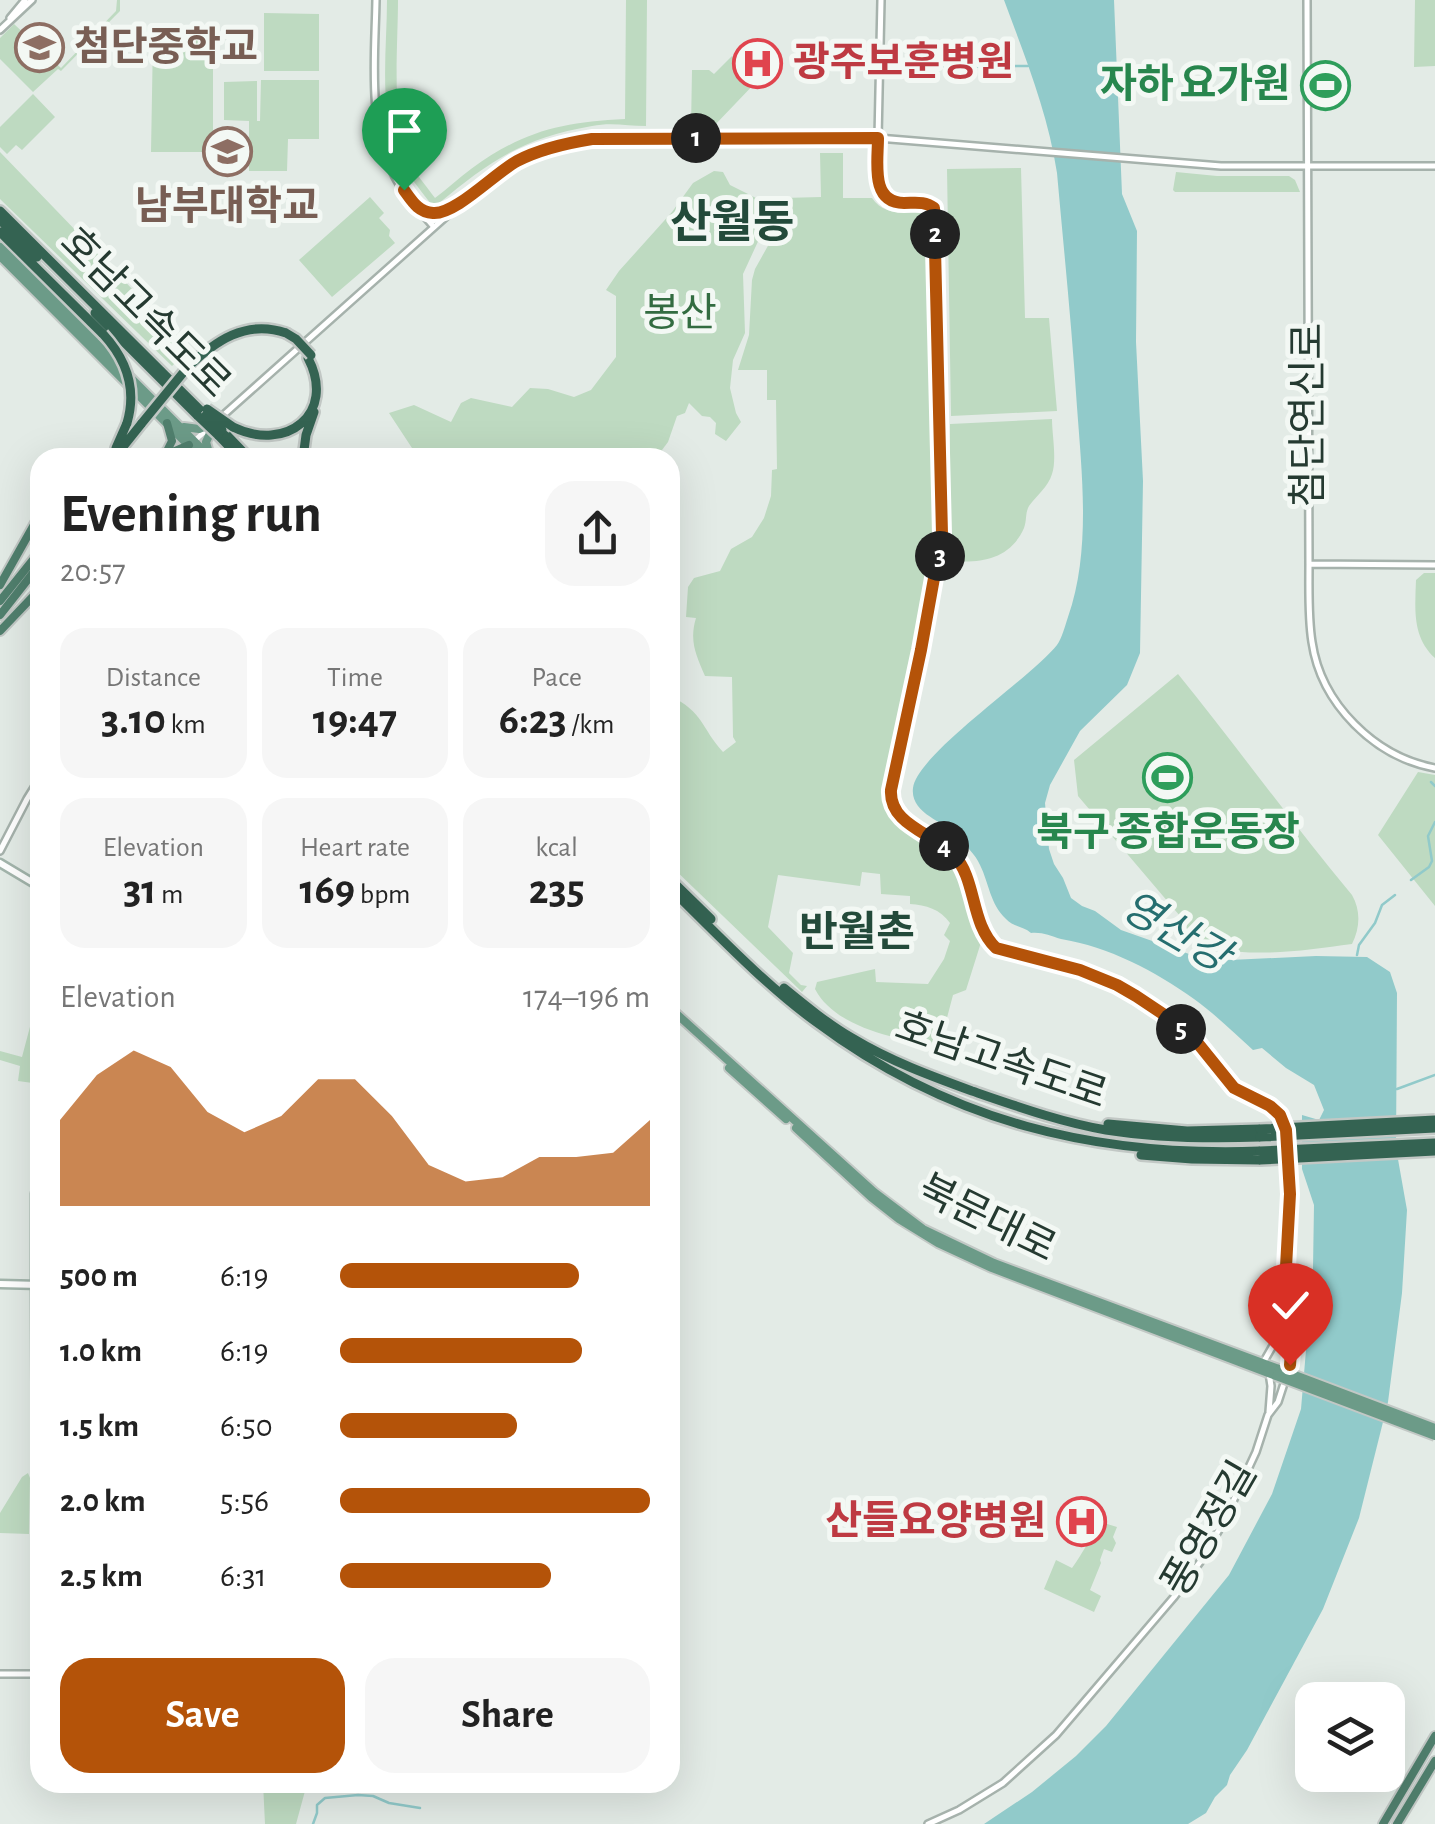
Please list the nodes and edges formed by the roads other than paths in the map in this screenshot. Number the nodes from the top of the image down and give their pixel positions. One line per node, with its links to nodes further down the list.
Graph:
1 (24, 0): 6 (street)
2 (32, 0): 6 (street)
3 (376, 0): 10 (street)
4 (881, 0): 7 (street)
5 (1308, 0): 8 (street, 첨단연신로)
6 (1, 29)
7 (878, 138): 8 (street); 11 (street); 64 (street, 풍영정길)
8 (1308, 166): 9 (street); 37 (street, 첨단연신로)
9 (1435, 166)
10 (418, 208): 11 (street); 14 (street)
11 (452, 210): 14 (street)
12 (0, 211): 18 (highway, 호남고속도로)
13 (0, 220): 20 (highway, 호남고속도로)
14 (433, 226): 22 (street)
15 (0, 232): 24 (highway, bridge)
16 (0, 248): 21 (main road)
17 (0, 256): 21 (main road)
18 (146, 354): 19 (highway, bridge); 20 (highway, 호남고속도로)
19 (310, 357): 25 (highway, bridge); 34 (highway)
20 (201, 414): 22 (highway, 호남고속도로, bridge)
21 (171, 422): 22 (main road); 23 (main road); 26 (highway)
22 (219, 429): 23 (street); 31 (main road); 32 (highway, 호남고속도로); 33 (highway, 호남고속도로)
23 (192, 443): 27 (highway); 28 (highway); 29 (main road); 30 (main road)
24 (118, 448)
25 (124, 448)
26 (168, 448)
27 (180, 448)
28 (187, 448)
29 (195, 448)
30 (198, 448)
31 (208, 448)
32 (233, 448)
33 (239, 448)
34 (305, 448)
35 (30, 532): 40 (highway)
36 (30, 563): 42 (highway)
37 (1309, 564): 38 (street); 45 (street, 첨단연신로)
38 (1435, 565)
39 (30, 577): 43 (highway)
40 (0, 585)
41 (30, 600): 44 (highway)
42 (0, 601)
43 (0, 615)
44 (0, 631)
45 (1435, 768)
46 (30, 794): 47 (street)
47 (0, 851)
48 (0, 862): 49 (main road)
49 (30, 880)
50 (680, 889): 52 (highway, 호남고속도로)
51 (680, 897): 52 (highway, 호남고속도로)
52 (793, 1000): 53 (highway, 호남고속도로)
53 (817, 1018): 58 (highway, 호남고속도로); 61 (highway, 호남고속도로)
54 (680, 1021): 65 (main road, 북문대로)
55 (680, 1021): 66 (main road, 북문대로)
56 (1435, 1120): 58 (highway, bridge)
57 (1435, 1128): 58 (highway, 호남고속도로, bridge)
58 (1260, 1133)
59 (1435, 1143): 61 (highway, 호남고속도로, bridge)
60 (1435, 1151): 61 (highway, bridge)
61 (1260, 1156)
62 (0, 1284): 63 (main road)
63 (30, 1285)
64 (1283, 1328): 65 (street); 67 (street, 풍영정길)
65 (1262, 1363): 66 (main road, 북문대로)
66 (1274, 1373): 67 (street); 68 (main road, bridge); 69 (main road, bridge)
67 (1268, 1415): 74 (street, 풍영정길)
68 (1435, 1428)
69 (1435, 1436)
70 (0, 1674): 71 (street)
71 (30, 1674)
72 (1435, 1736): 75 (highway)
73 (1435, 1761): 76 (highway)
74 (928, 1824)
75 (1383, 1824)
76 (1397, 1824)

